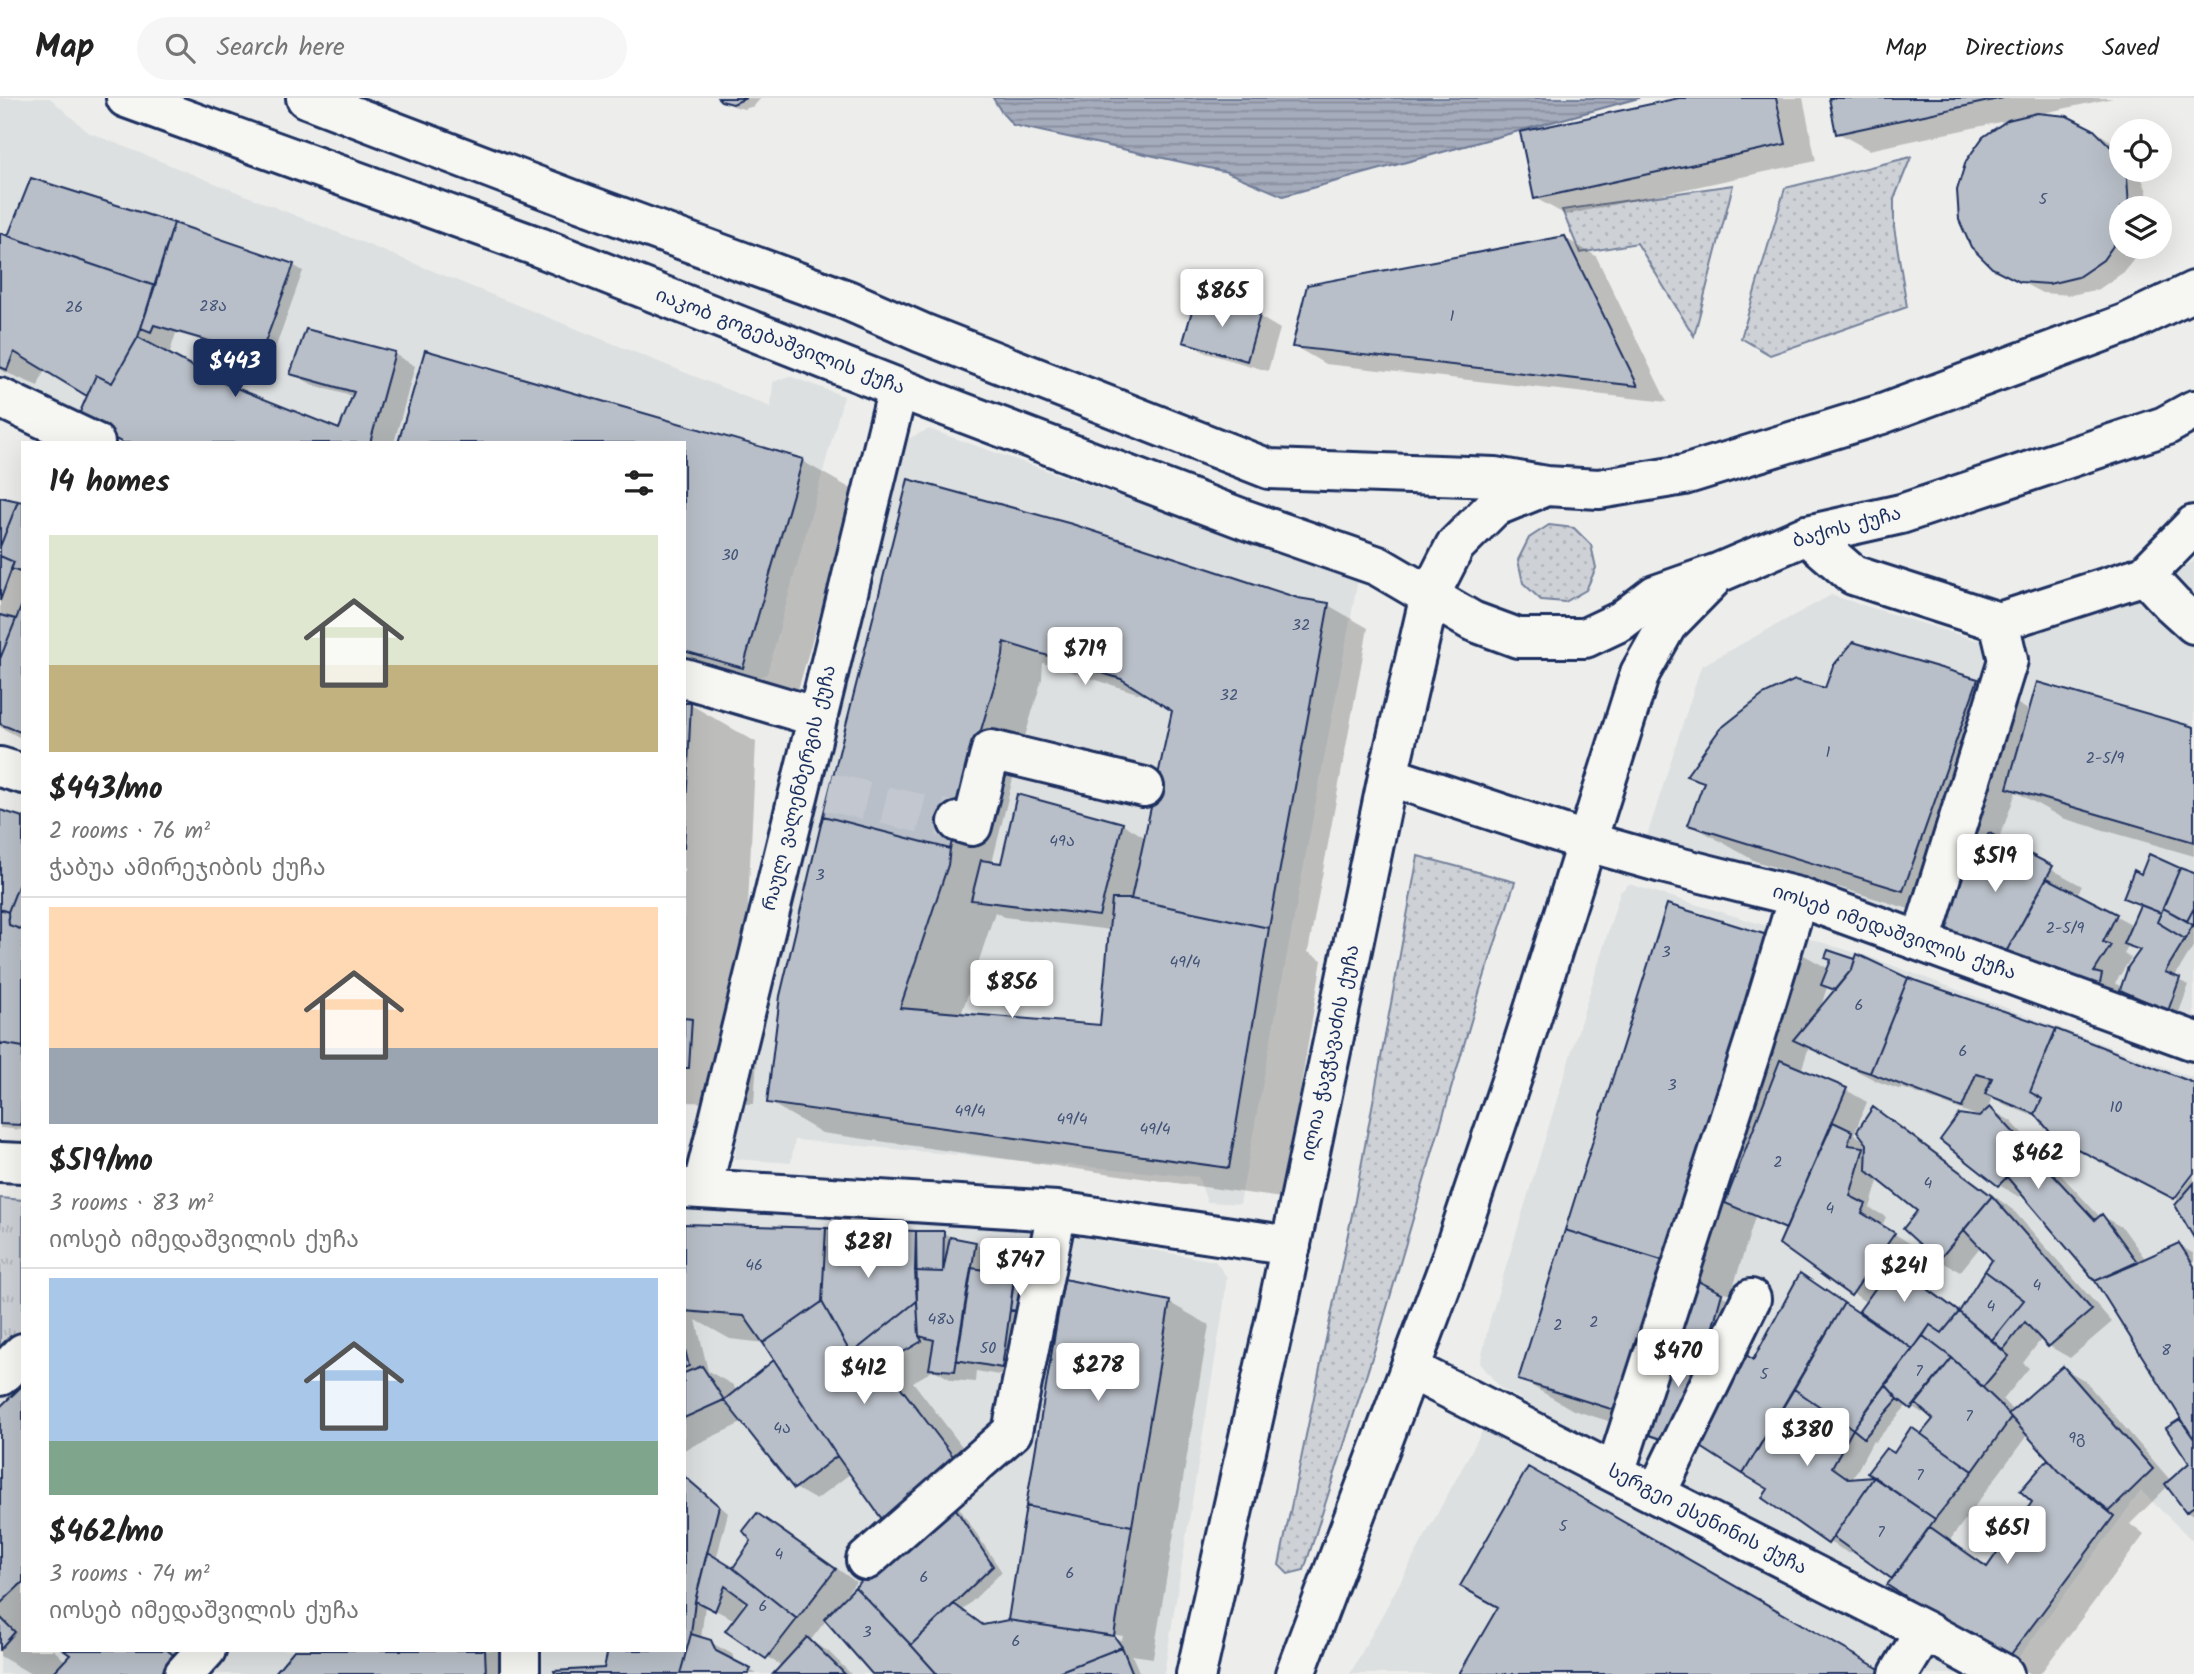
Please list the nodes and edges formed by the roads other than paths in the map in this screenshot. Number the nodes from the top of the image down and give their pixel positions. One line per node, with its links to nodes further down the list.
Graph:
1 (126, 98): 4 (main road, იაკობ გოგებაშვილის ქუჩა)
2 (306, 98): 8 (main road)
3 (2194, 291): 8 (main road)
4 (898, 388): 13 (main road, იაკობ გოგებაშვილის ქუჩა); 17 (main road, რაულ ვალენბერგის ქუჩა)
5 (0, 398): 7 (main road)
6 (2194, 410): 10 (main road, ბაქოს ქუჩა)
7 (91, 441)
8 (1546, 486): 13 (main road, ილია ჭავჭავაძის ქუჩა)
9 (2194, 525): 12 (main road)
10 (1807, 535): 11 (main road, ბაქოს ქუჩა); 14 (main road)
11 (1718, 573): 13 (main road, ბაქოს ქუჩა); 23 (main road)
12 (2145, 575): 14 (main road); 15 (main road)
13 (1430, 595): 20 (main road, ილია ჭავჭავაძის ქუჩა)
14 (1999, 622): 25 (main road)
15 (2194, 624)
16 (697, 672): 17 (main road)
17 (817, 718): 29 (main road, რაულ ვალენბერგის ქუჩა)
18 (0, 767): 19 (main road)
19 (21, 773)
20 (1388, 776): 23 (main road, იოსებ იმედაშვილის ქუჩა); 31 (main road, ილია ჭავჭავაძის ქუჩა)
21 (1144, 787): 22 (main road)
22 (958, 822)
23 (1588, 842): 24 (main road, იოსებ იმედაშვილის ქუჩა); 34 (main road)
24 (1798, 897): 25 (main road, იოსებ იმედაშვილის ქუჩა); 36 (main road)
25 (1921, 941): 26 (main road, იოსებ იმედაშვილის ქუჩა)
26 (2194, 1041)
27 (0, 1162): 28 (main road)
28 (21, 1163)
29 (693, 1188): 30 (main road)
30 (1057, 1211): 31 (main road); 38 (main road)
31 (1291, 1245): 44 (main road, ილია ჭავჭავაძის ქუჩა)
32 (1751, 1299): 37 (main road)
33 (21, 1355): 35 (main road)
34 (1410, 1369): 36 (main road, სერგეი ესენინის ქუჩა); 45 (main road)
35 (0, 1376)
36 (1615, 1473): 37 (main road, სერგეი ესენინის ქუჩა)
37 (1656, 1494): 39 (main road, სერგეი ესენინის ქუჩა)
38 (866, 1560)
39 (1925, 1631): 46 (main road); 47 (main road, სერგეი ესენინის ქუჩა)
40 (204, 1652): 42 (main road)
41 (520, 1652): 43 (main road)
42 (184, 1674)
43 (520, 1674)
44 (1196, 1674)
45 (1295, 1674)
46 (1899, 1674)
47 (2004, 1674)

